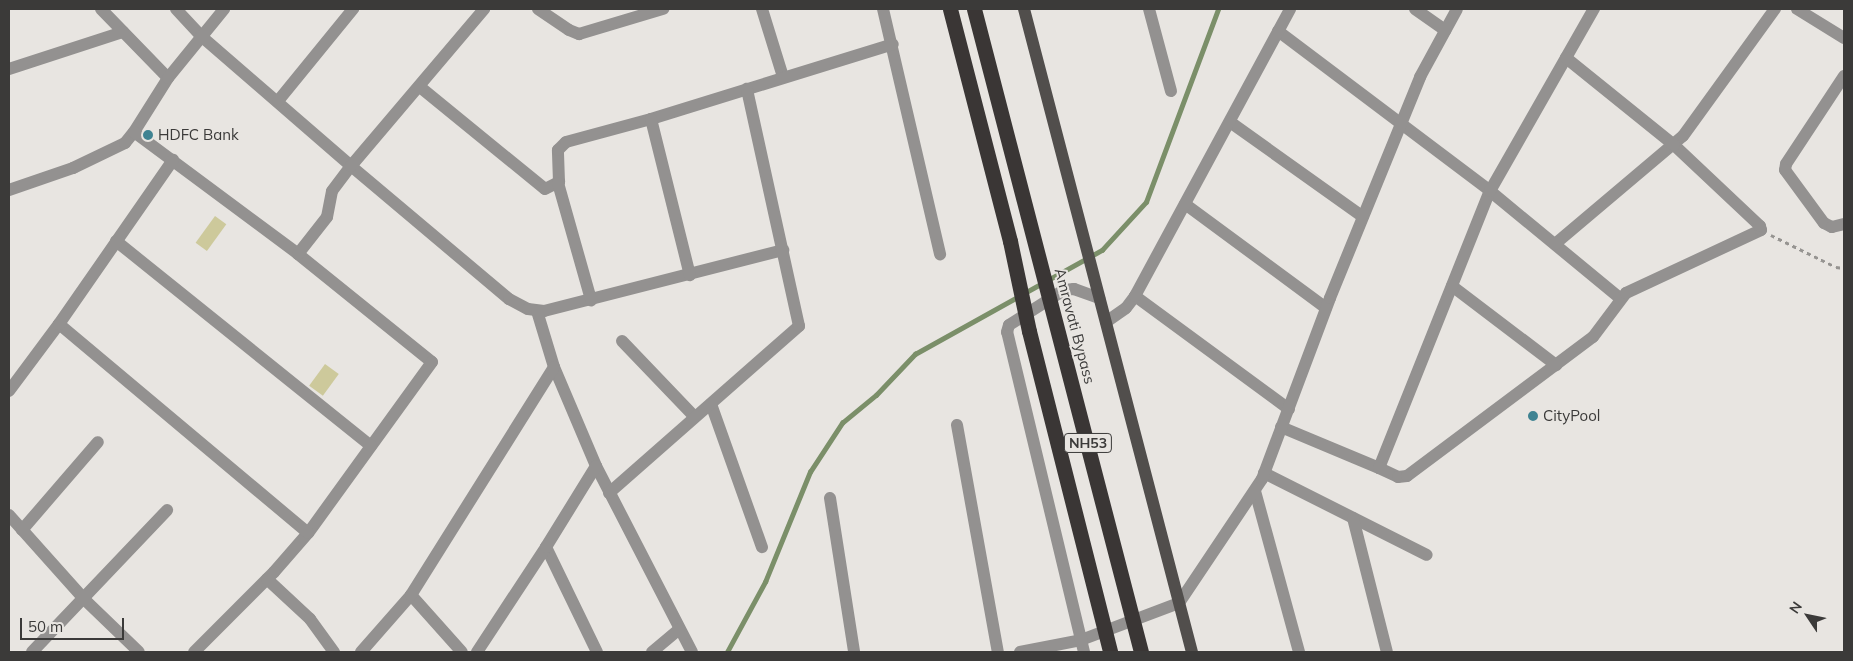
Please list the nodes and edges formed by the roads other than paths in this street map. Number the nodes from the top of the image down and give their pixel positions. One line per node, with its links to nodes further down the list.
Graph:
1 (102, 9): 22 (street)
2 (176, 9): 23 (street)
3 (224, 9): 23 (street)
4 (353, 9): 34 (street)
5 (484, 9): 31 (street)
6 (538, 9): 7 (street)
7 (663, 9)
8 (762, 9): 28 (street)
9 (883, 9): 25 (street)
10 (950, 9): 107 (highway, NH53)
11 (974, 9): 108 (highway, Amravati Bypass / NH53)
12 (1024, 9): 56 (main road)
13 (1149, 9): 33 (street)
14 (1290, 9): 21 (street)
15 (1415, 9): 20 (street)
16 (1457, 9): 20 (street)
17 (1594, 9): 26 (street)
18 (1775, 9): 39 (street)
19 (1797, 9): 24 (street)
20 (1445, 30): 37 (street)
21 (1278, 31): 36 (street); 37 (street)
22 (123, 32): 27 (street); 29 (street)
23 (201, 36): 29 (street); 34 (street)
24 (1844, 38)
25 (893, 44): 28 (street); 52 (street)
26 (1566, 58): 39 (street); 43 (street)
27 (9, 69)
28 (783, 77): 32 (street)
29 (168, 78): 38 (street)
30 (1842, 86): 47 (street)
31 (420, 87): 41 (street); 42 (street)
32 (746, 89): 35 (street); 50 (street)
33 (1172, 91)
34 (278, 101): 41 (street)
35 (651, 118): 42 (street); 53 (street)
36 (1230, 122): 45 (street); 46 (street)
37 (1402, 122): 43 (street); 46 (street)
38 (134, 132): 40 (street); 44 (street)
39 (1674, 145): 49 (street); 57 (street)
40 (173, 160): 48 (street); 51 (street)
41 (351, 166): 51 (street); 60 (street)
42 (558, 183): 58 (street)
43 (1490, 191): 49 (street); 54 (street)
44 (10, 192)
45 (1185, 204): 55 (street); 59 (street)
46 (1363, 217): 59 (street)
47 (1844, 224)
48 (116, 241): 62 (street); 73 (street)
49 (1555, 244): 57 (street)
50 (783, 250): 53 (street); 67 (street)
51 (298, 254): 73 (street)
52 (940, 254)
53 (690, 275): 58 (street)
54 (1452, 286): 64 (street); 75 (street)
55 (1134, 296): 61 (street); 68 (street)
56 (1099, 298): 61 (main road); 93 (street)
57 (1620, 298): 64 (street)
58 (591, 300): 60 (street)
59 (1326, 308): 68 (street)
60 (537, 311): 65 (street)
61 (1106, 322): 91 (main road)
62 (59, 324): 66 (street); 84 (street)
63 (622, 341): 69 (street)
64 (1556, 365): 75 (street)
65 (554, 368): 74 (street); 89 (street)
66 (9, 392)
67 (711, 404): 69 (street); 86 (street)
68 (1289, 409): 71 (street)
69 (695, 417): 78 (street)
70 (957, 425): 105 (street)
71 (1281, 427): 75 (street); 76 (street)
72 (98, 442): 83 (street)
73 (370, 446): 84 (street)
74 (596, 466): 78 (street); 85 (street)
75 (1379, 468)
76 (1264, 473): 77 (street); 82 (street)
77 (1255, 491): 91 (street); 110 (street)
78 (610, 492): 92 (street)
79 (830, 498): 104 (street)
80 (167, 510): 90 (street)
81 (9, 515): 83 (street)
82 (1353, 518): 87 (street); 111 (street)
83 (22, 530): 90 (street)
84 (308, 533): 88 (street)
85 (546, 547): 100 (street); 101 (street)
86 (762, 547)
87 (1427, 555)
88 (267, 579): 96 (street); 97 (street)
89 (411, 595): 98 (street); 99 (street)
90 (84, 599): 94 (street); 95 (street)
91 (1179, 603): 93 (street); 109 (main road)
92 (679, 629): 102 (street); 103 (street)
93 (1082, 646): 106 (street)
94 (32, 652)
95 (139, 652)
96 (194, 652)
97 (334, 652)
98 (361, 652)
99 (462, 652)
100 (477, 652)
101 (597, 652)
102 (652, 652)
103 (692, 652)
104 (854, 652)
105 (998, 652)
106 (1020, 652)
107 (1110, 652)
108 (1141, 652)
109 (1192, 652)
110 (1299, 652)
111 (1387, 652)

